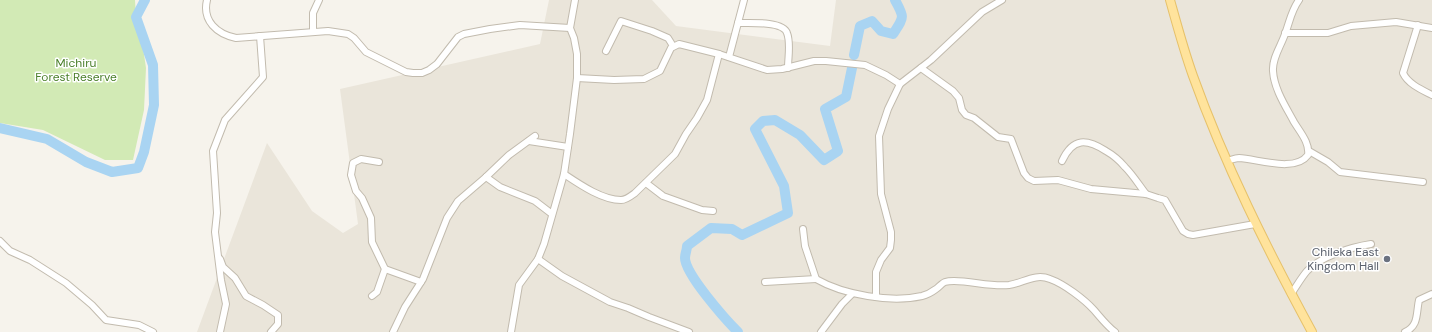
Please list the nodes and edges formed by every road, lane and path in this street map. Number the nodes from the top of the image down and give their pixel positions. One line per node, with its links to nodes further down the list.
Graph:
1 (207, 0): 14 (street)
2 (319, 0): 12 (street)
3 (575, 0): 10 (street)
4 (744, 0): 8 (street)
5 (1002, 0): 20 (street)
6 (1170, 0): 29 (main road)
7 (1299, 0): 13 (street)
8 (738, 22): 18 (street); 19 (street)
9 (1418, 25): 11 (street); 13 (street); 23 (street)
10 (570, 28): 12 (street); 21 (street)
11 (1432, 28)
12 (312, 32): 14 (street)
13 (1286, 33): 27 (street)
14 (260, 36): 42 (street)
15 (673, 46): 16 (street); 17 (street); 21 (street)
16 (606, 51)
17 (720, 54): 18 (street); 34 (street)
18 (729, 57): 19 (street)
19 (788, 68): 22 (street)
20 (921, 68): 22 (street); 35 (street)
21 (577, 78): 26 (street)
22 (900, 84): 52 (street)
23 (1432, 95)
24 (535, 136): 25 (street)
25 (529, 141): 26 (street); 32 (street)
26 (568, 147): 31 (street)
27 (1309, 151): 29 (street); 33 (street)
28 (1062, 160): 35 (street)
29 (1227, 161): 38 (main road)
30 (378, 162): 44 (street)
31 (564, 174): 34 (street); 37 (street)
32 (486, 177): 37 (street); 46 (street)
33 (1423, 182)
34 (646, 183): 36 (street)
35 (1146, 194): 38 (street)
36 (713, 211)
37 (552, 214): 43 (street)
38 (1255, 224): 49 (main road)
39 (803, 229): 45 (street)
40 (0, 241): 53 (street)
41 (1371, 244): 49 (street)
42 (217, 254): 54 (street); 55 (street)
43 (538, 259): 57 (street); 58 (street)
44 (385, 268): 46 (street); 51 (street)
45 (816, 279): 47 (street); 48 (street)
46 (421, 282): 56 (street)
47 (766, 282)
48 (852, 294): 52 (street); 59 (street)
49 (1291, 294): 61 (main road)
50 (1432, 294): 62 (street)
51 (372, 296)
52 (876, 297): 60 (street)
53 (153, 332)
54 (220, 332)
55 (271, 332)
56 (393, 332)
57 (511, 332)
58 (689, 332)
59 (821, 332)
60 (1115, 332)
61 (1312, 332)
62 (1405, 332)

